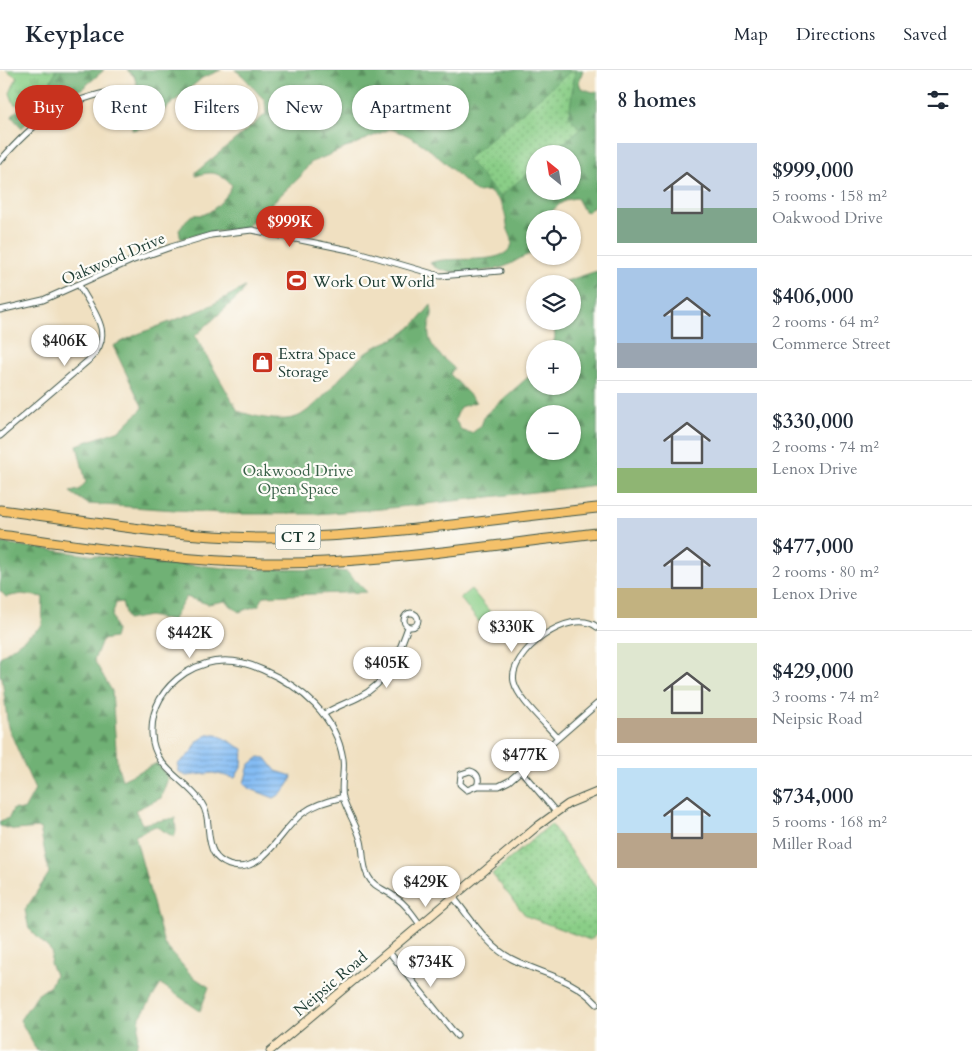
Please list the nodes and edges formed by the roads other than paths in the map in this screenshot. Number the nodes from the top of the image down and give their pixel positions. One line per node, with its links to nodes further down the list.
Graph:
1 (93, 95): 2 (street)
2 (0, 160)
3 (500, 271): 4 (street, Oakwood Drive)
4 (80, 285): 5 (street, Oakwood Drive); 6 (street)
5 (0, 310)
6 (0, 436)
7 (597, 508): 8 (highway, CT 2)
8 (0, 510)
9 (597, 533): 10 (highway, CT 2)
10 (0, 535)
11 (408, 627): 14 (street)
12 (597, 628): 15 (street)
13 (597, 704): 15 (street)
14 (324, 714): 19 (street); 19 (street)
15 (557, 737): 16 (street)
16 (521, 771): 17 (street); 20 (street)
17 (477, 786)
18 (597, 792): 20 (street, Neipsic Road)
19 (343, 796): 22 (street)
20 (556, 812): 21 (street, Neipsic Road)
21 (454, 898): 22 (street, Neipsic Road); 24 (street)
22 (421, 926): 23 (street, Neipsic Road)
23 (389, 952): 25 (street); 26 (street, Neipsic Road)
24 (597, 1004)
25 (457, 1036)
26 (270, 1051)

